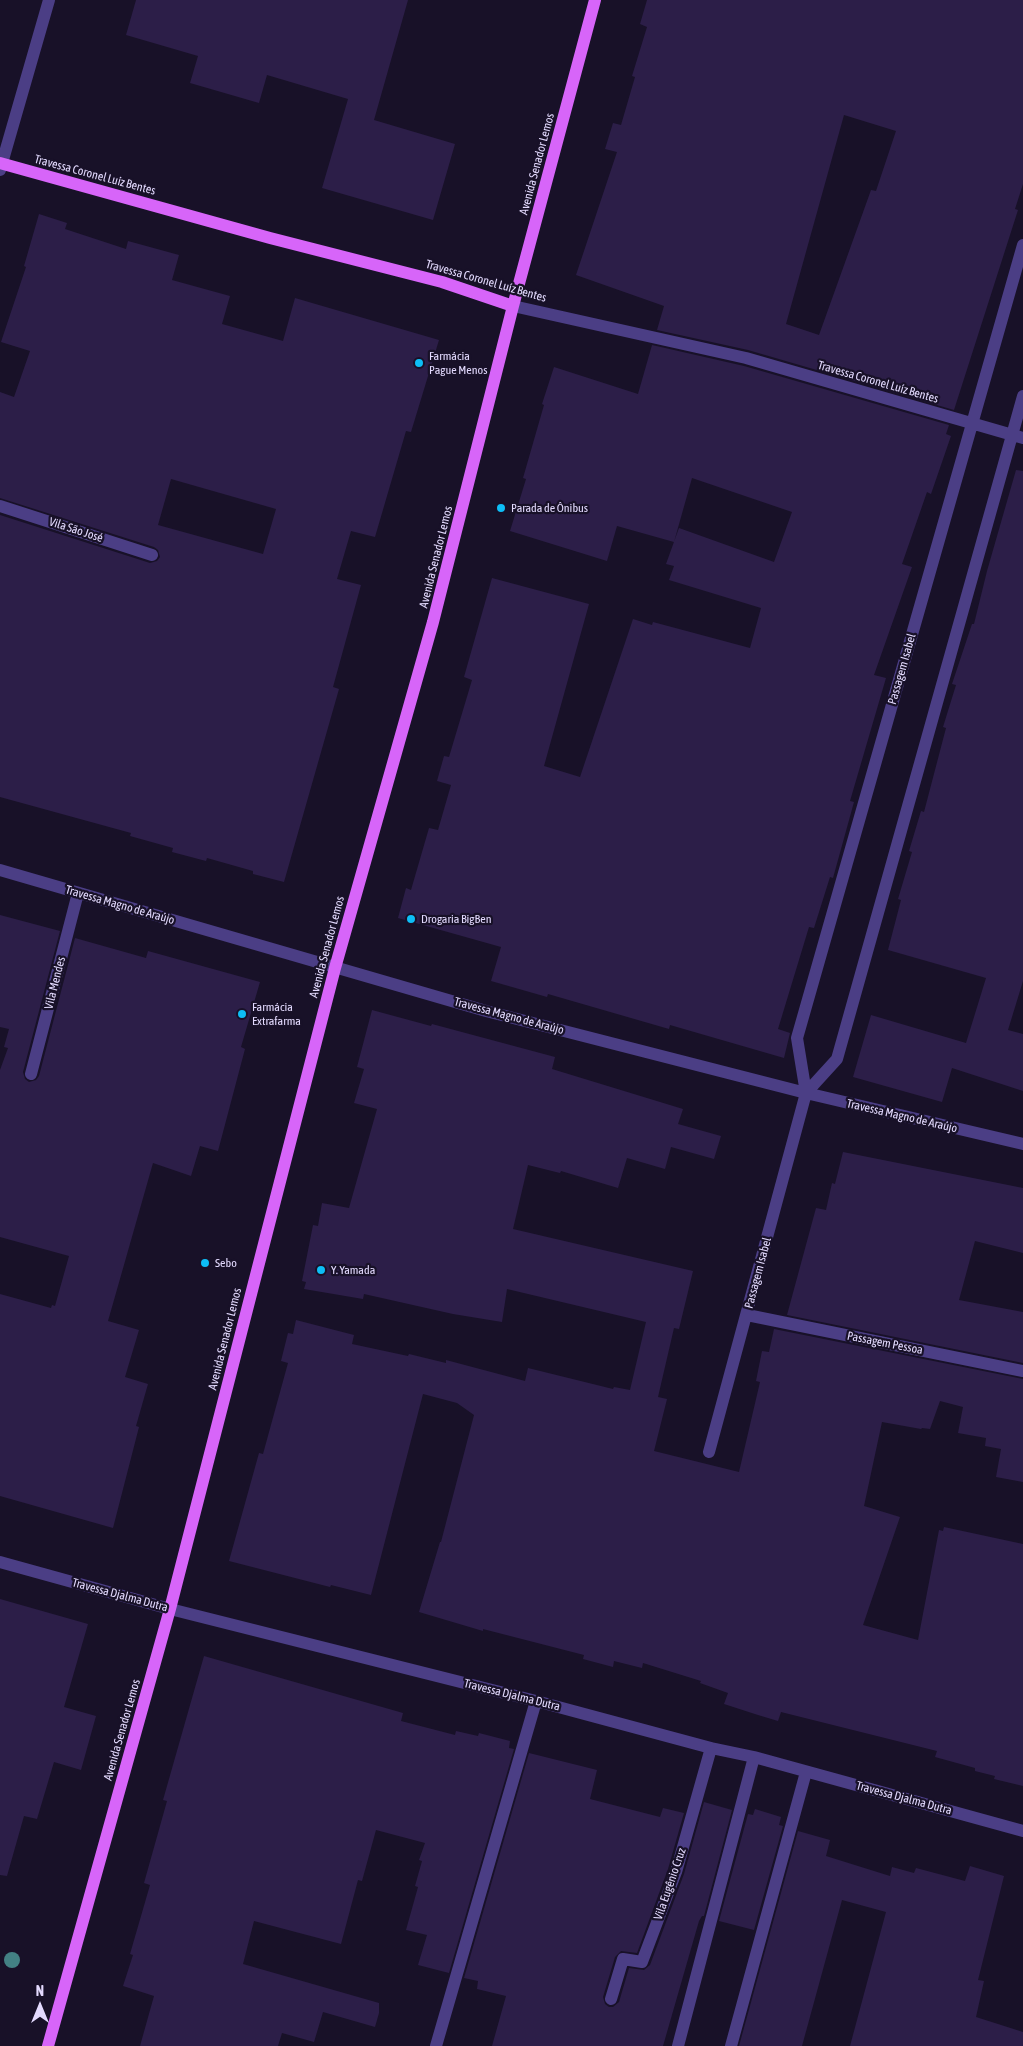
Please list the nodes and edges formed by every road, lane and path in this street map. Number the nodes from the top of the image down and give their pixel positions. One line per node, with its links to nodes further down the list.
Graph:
1 (49, 0): 3 (street)
2 (596, 0): 5 (main road, Avenida Senador Lemos)
3 (0, 166): 5 (main road, Travessa Coronel Luíz Bentes)
4 (1023, 246): 7 (street, Passagem Isabel)
5 (513, 306): 7 (street, Travessa Coronel Luíz Bentes); 13 (main road, Avenida Senador Lemos)
6 (1023, 396): 8 (street, Passagem Isabel)
7 (972, 424): 8 (street, Travessa Coronel Luíz Bentes); 15 (street, Passagem Isabel)
8 (1018, 437): 15 (street, Passagem Isabel)
9 (0, 506): 10 (street, Vila São José)
10 (152, 554)
11 (0, 870): 12 (street, Travessa Magno de Araújo)
12 (78, 893): 13 (street, Travessa Magno de Araújo); 14 (street, Vila Mendes)
13 (335, 968): 15 (street, Travessa Magno de Araújo); 21 (main road, Avenida Senador Lemos)
14 (31, 1074)
15 (806, 1093): 16 (street, Travessa Magno de Araújo); 17 (street, Passagem Isabel)
16 (1023, 1144)
17 (747, 1315): 18 (street, Passagem Pessoa); 19 (street, Passagem Isabel)
18 (1023, 1371)
19 (709, 1452)
20 (0, 1562): 21 (street, Travessa Djalma Dutra)
21 (170, 1609): 22 (street, Travessa Djalma Dutra); 28 (main road, Avenida Senador Lemos)
22 (536, 1701): 23 (street, Travessa Djalma Dutra); 29 (street)
23 (711, 1748): 24 (street, Travessa Djalma Dutra); 27 (street, Vila Eugênio Cruz)
24 (754, 1757): 25 (street, Travessa Djalma Dutra); 30 (street)
25 (806, 1772): 26 (street, Travessa Djalma Dutra); 31 (street)
26 (1023, 1831)
27 (611, 1999)
28 (48, 2046)
29 (436, 2046)
30 (678, 2046)
31 (731, 2046)

